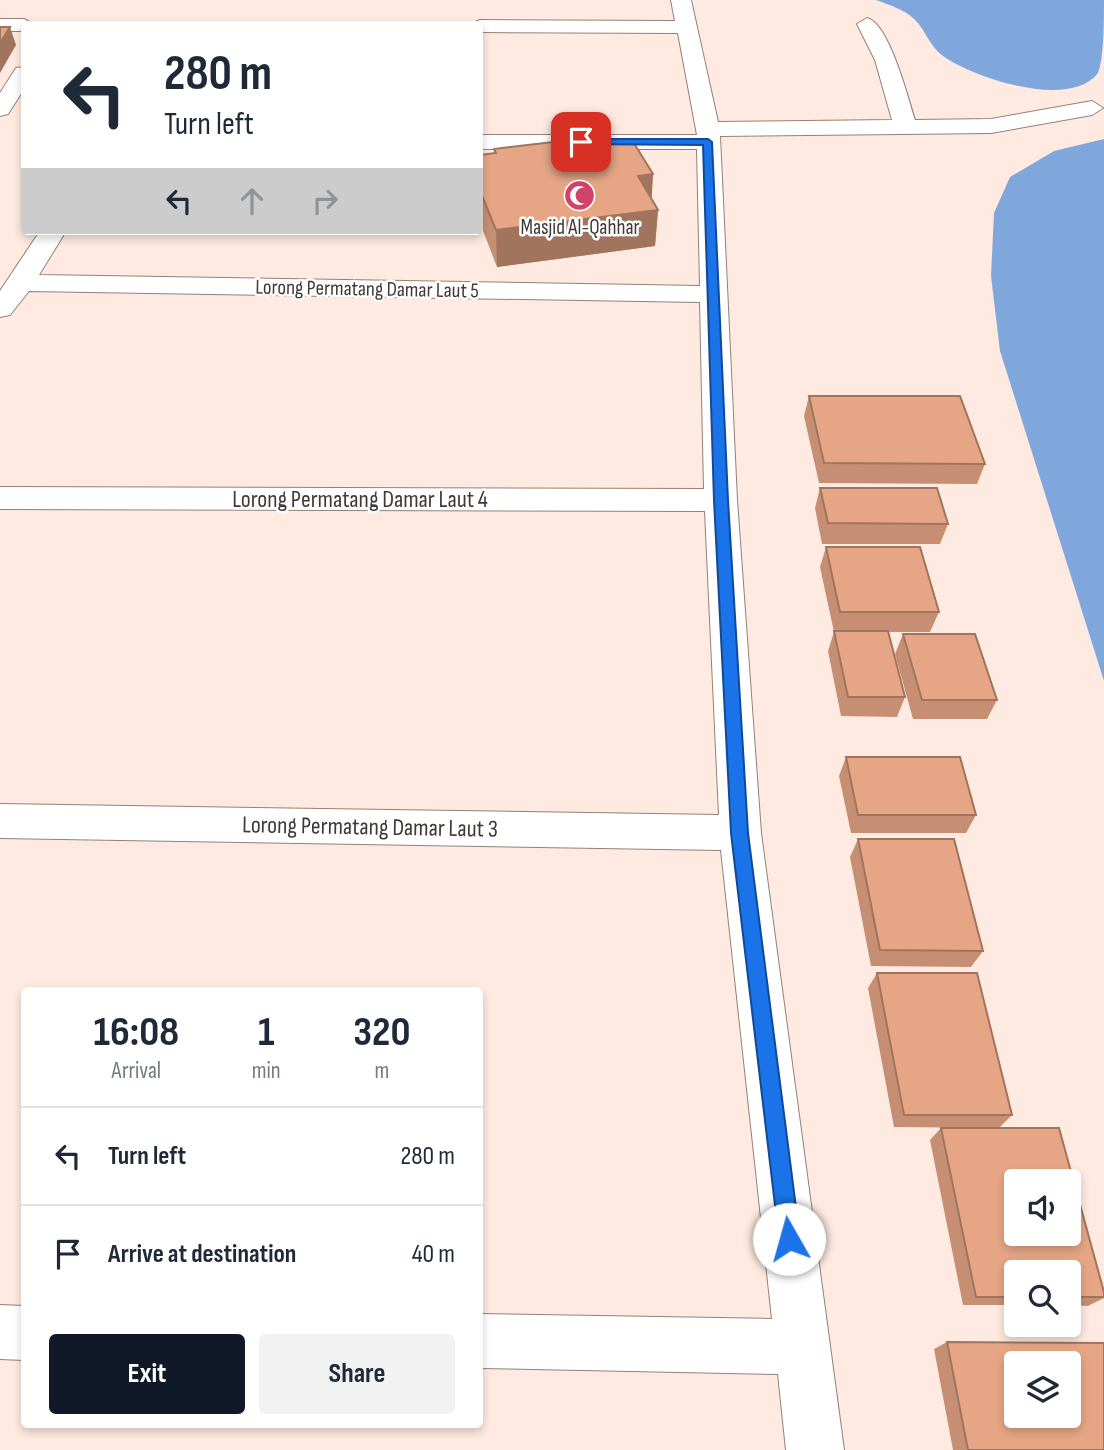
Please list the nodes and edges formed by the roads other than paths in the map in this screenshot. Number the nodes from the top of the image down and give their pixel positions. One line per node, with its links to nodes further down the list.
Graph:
1 (683, 13): 5 (street); 10 (street)
2 (1, 15): 3 (street)
3 (21, 24)
4 (867, 24): 9 (street)
5 (483, 26)
6 (21, 78): 8 (street)
7 (1092, 108): 9 (street)
8 (0, 109)
9 (906, 128): 10 (street)
10 (708, 135): 11 (street); 14 (street)
11 (483, 142)
12 (51, 235): 13 (street)
13 (20, 284): 14 (street, Lorong Permatang Damar Laut 5); 15 (street)
14 (714, 294): 17 (street)
15 (0, 309)
16 (0, 498): 17 (street, Lorong Permatang Damar Laut 4)
17 (721, 500): 19 (street)
18 (0, 821): 19 (street, Lorong Permatang Damar Laut 3)
19 (740, 833): 23 (street)
20 (0, 1332): 21 (street)
21 (21, 1333)
22 (483, 1341): 23 (street)
23 (803, 1347): 24 (street)
24 (815, 1450)

